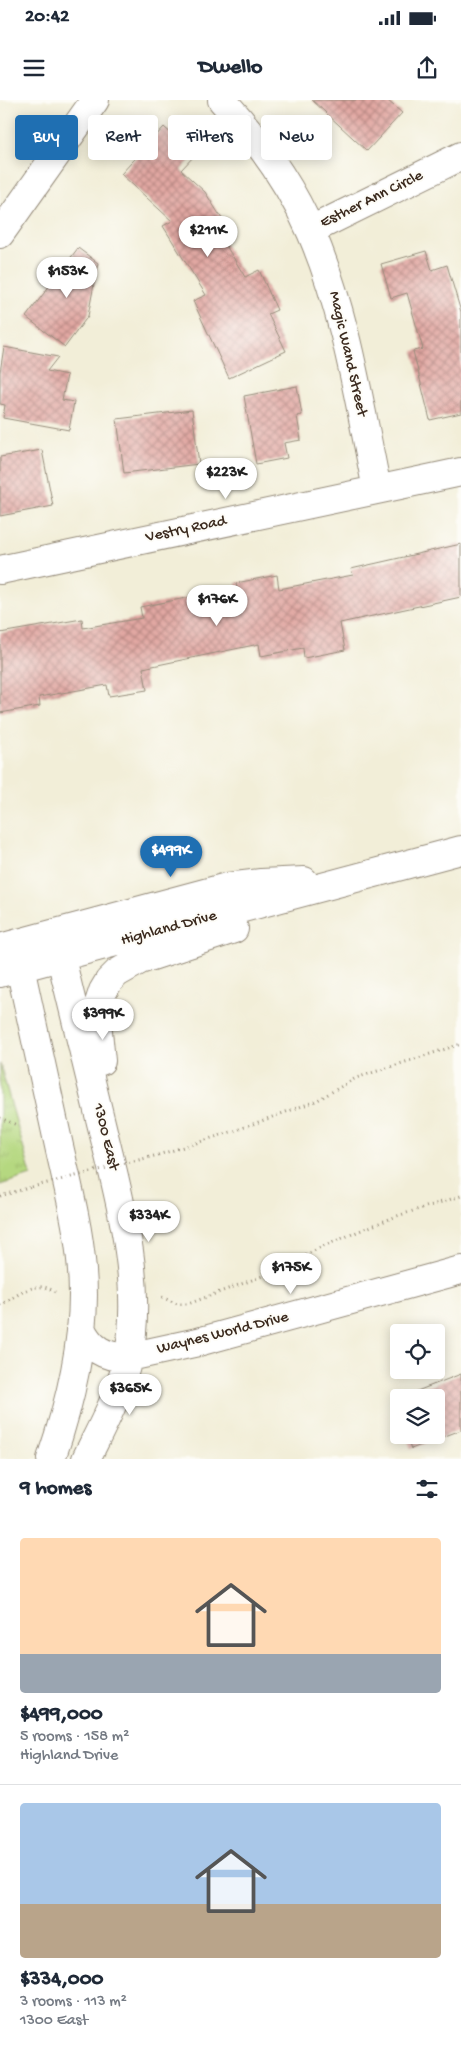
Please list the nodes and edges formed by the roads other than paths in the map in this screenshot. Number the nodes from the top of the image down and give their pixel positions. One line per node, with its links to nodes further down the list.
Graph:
1 (95, 100): 5 (main road)
2 (222, 100): 4 (main road, Magic Wand Street)
3 (461, 156): 4 (main road, Esther Ann Circle)
4 (311, 230): 7 (main road, Magic Wand Street)
5 (0, 234)
6 (461, 472): 7 (main road, Vestry Road)
7 (377, 489): 8 (main road, Vestry Road)
8 (0, 570)
9 (461, 850): 10 (main road, Highland Drive)
10 (338, 883): 11 (main road, Highland Drive); 12 (main road, Highland Drive); 13 (main road)
11 (8, 958): 12 (main road, Highland Drive); 15 (main road)
12 (61, 958): 13 (main road, 1300 East)
13 (104, 1134): 16 (main road, 1300 East)
14 (461, 1270): 16 (main road, Waynes World Drive)
15 (81, 1328): 16 (main road); 17 (main road)
16 (129, 1357): 18 (main road, 1300 East)
17 (51, 1459)
18 (86, 1459)

